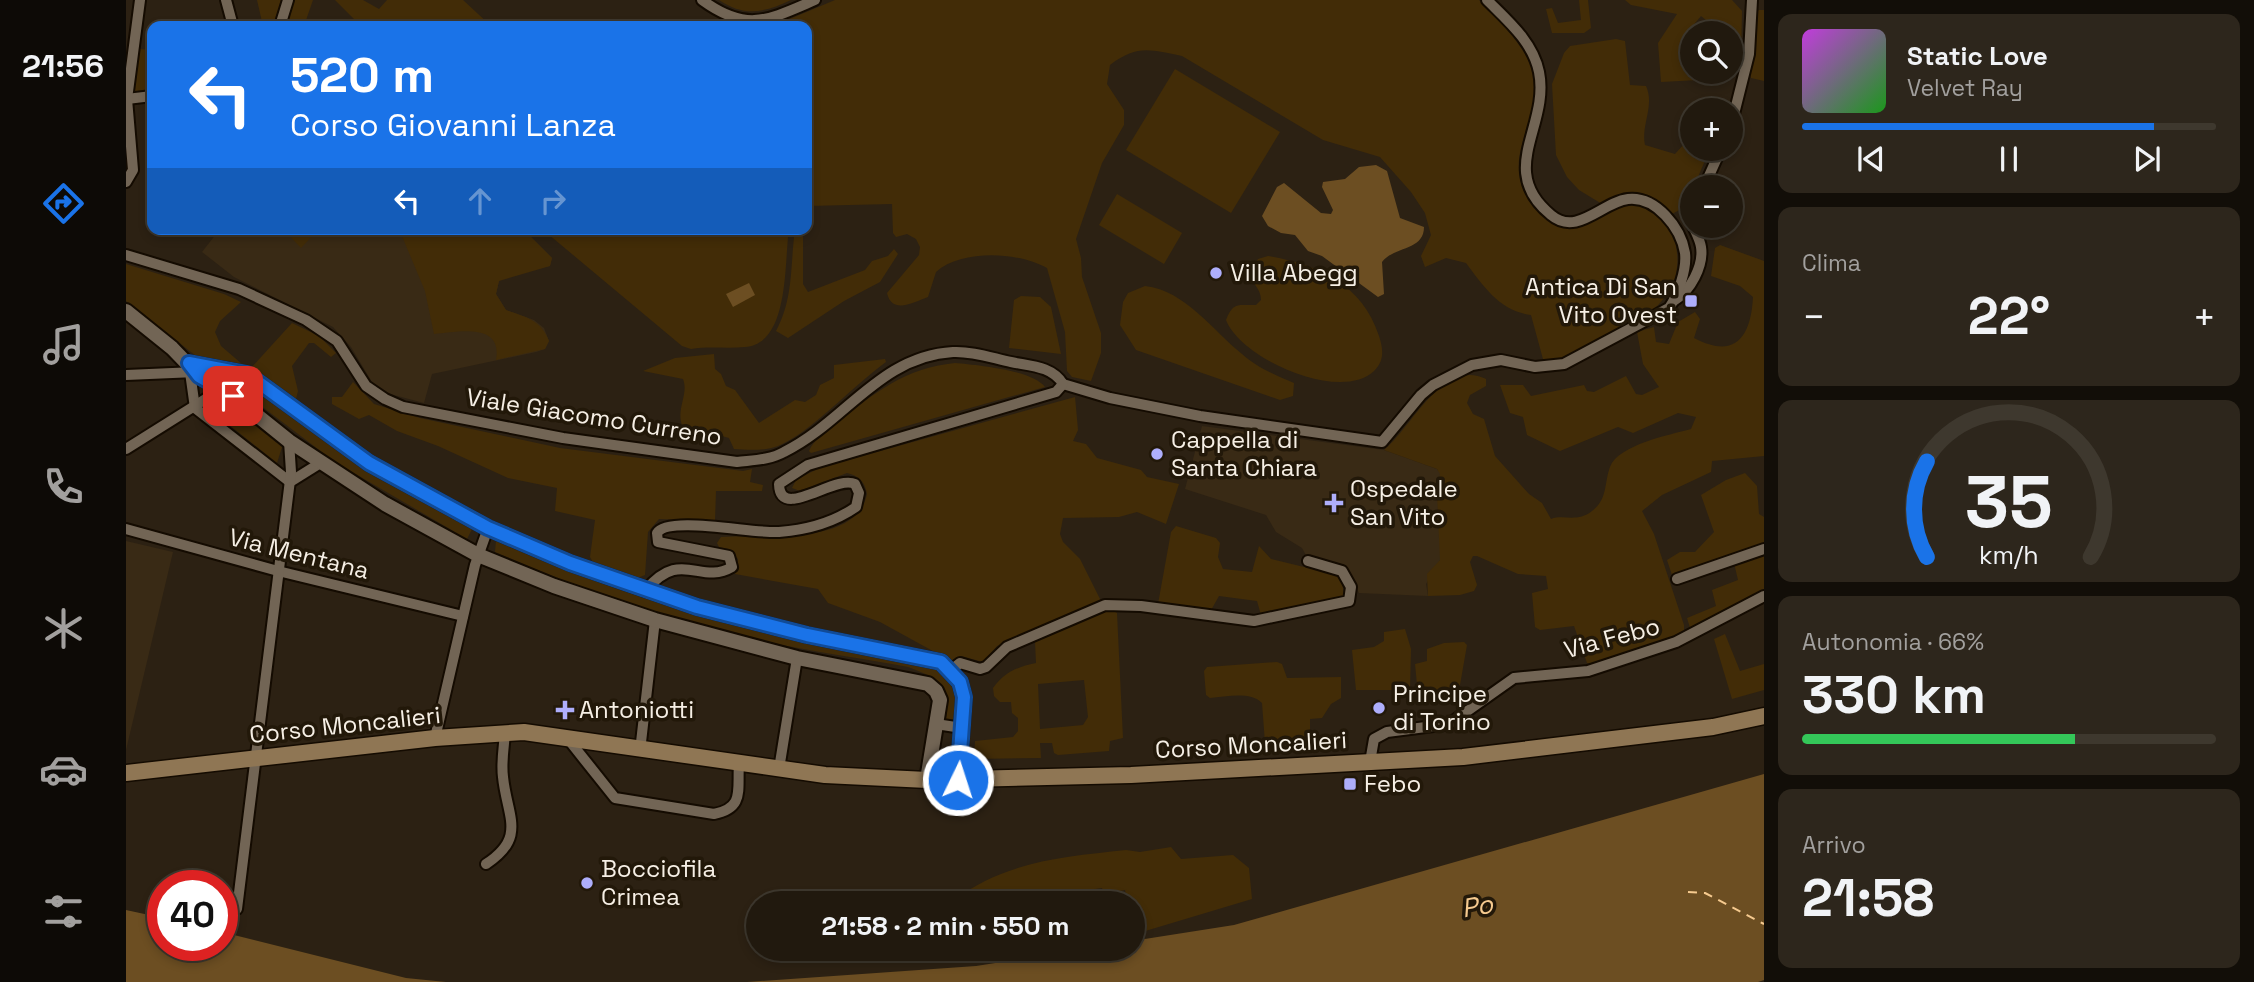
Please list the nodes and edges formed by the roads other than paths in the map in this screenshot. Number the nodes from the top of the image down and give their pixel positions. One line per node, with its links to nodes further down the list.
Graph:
1 (140, 0): 14 (street)
2 (226, 0): 8 (street)
3 (288, 0): 9 (street)
4 (702, 0): 10 (street)
5 (815, 0): 11 (street)
6 (1487, 0): 18 (street)
7 (1752, 0): 13 (street)
8 (232, 21)
9 (282, 21)
10 (750, 21)
11 (757, 21)
12 (147, 97): 14 (street)
13 (1738, 98)
14 (127, 99): 15 (street)
15 (126, 182)
16 (1698, 238): 18 (street)
17 (126, 255): 22 (street, Viale Giacomo Curreno)
18 (1675, 300): 22 (street, Viale Giacomo Curreno)
19 (126, 311): 20 (street)
20 (192, 369): 21 (street); 23 (street); 24 (street); 29 (street)
21 (126, 375)
22 (1063, 384): 36 (street)
23 (220, 390): 24 (street); 25 (street)
24 (194, 408): 26 (street); 28 (street)
25 (289, 441): 27 (street); 28 (street)
26 (126, 449)
27 (321, 462): 28 (street); 32 (street)
28 (290, 482): 34 (street)
29 (488, 528): 32 (street); 36 (street)
30 (126, 529): 34 (street, Via Mentana)
31 (1764, 549): 35 (street)
32 (478, 555): 38 (street); 39 (street)
33 (1308, 561): 41 (street)
34 (278, 571): 38 (street, Via Mentana); 49 (street)
35 (1677, 579)
36 (645, 591): 41 (street)
37 (1764, 596): 50 (street, Via Febo)
38 (463, 617): 46 (street)
39 (655, 620): 40 (street); 48 (street)
40 (797, 658): 43 (street); 52 (street)
41 (951, 670): 44 (street)
42 (1764, 716): 50 (main road, Corso Moncalieri)
43 (936, 724): 44 (street); 54 (street)
44 (962, 728): 55 (street)
45 (505, 733): 46 (main road, Corso Moncalieri); 47 (main road, Corso Moncalieri); 56 (street)
46 (435, 738): 49 (main road, Corso Moncalieri)
47 (568, 740): 48 (main road, Corso Moncalieri); 51 (street)
48 (640, 751): 51 (main road, Corso Moncalieri)
49 (254, 757): 53 (main road, Corso Moncalieri); 57 (street)
50 (1370, 762): 55 (main road, Corso Moncalieri)
51 (739, 763): 52 (main road, Corso Moncalieri)
52 (779, 769): 54 (main road, Corso Moncalieri)
53 (126, 773)
54 (927, 780): 55 (main road, Corso Moncalieri)
55 (958, 780)
56 (486, 864)
57 (238, 900)

